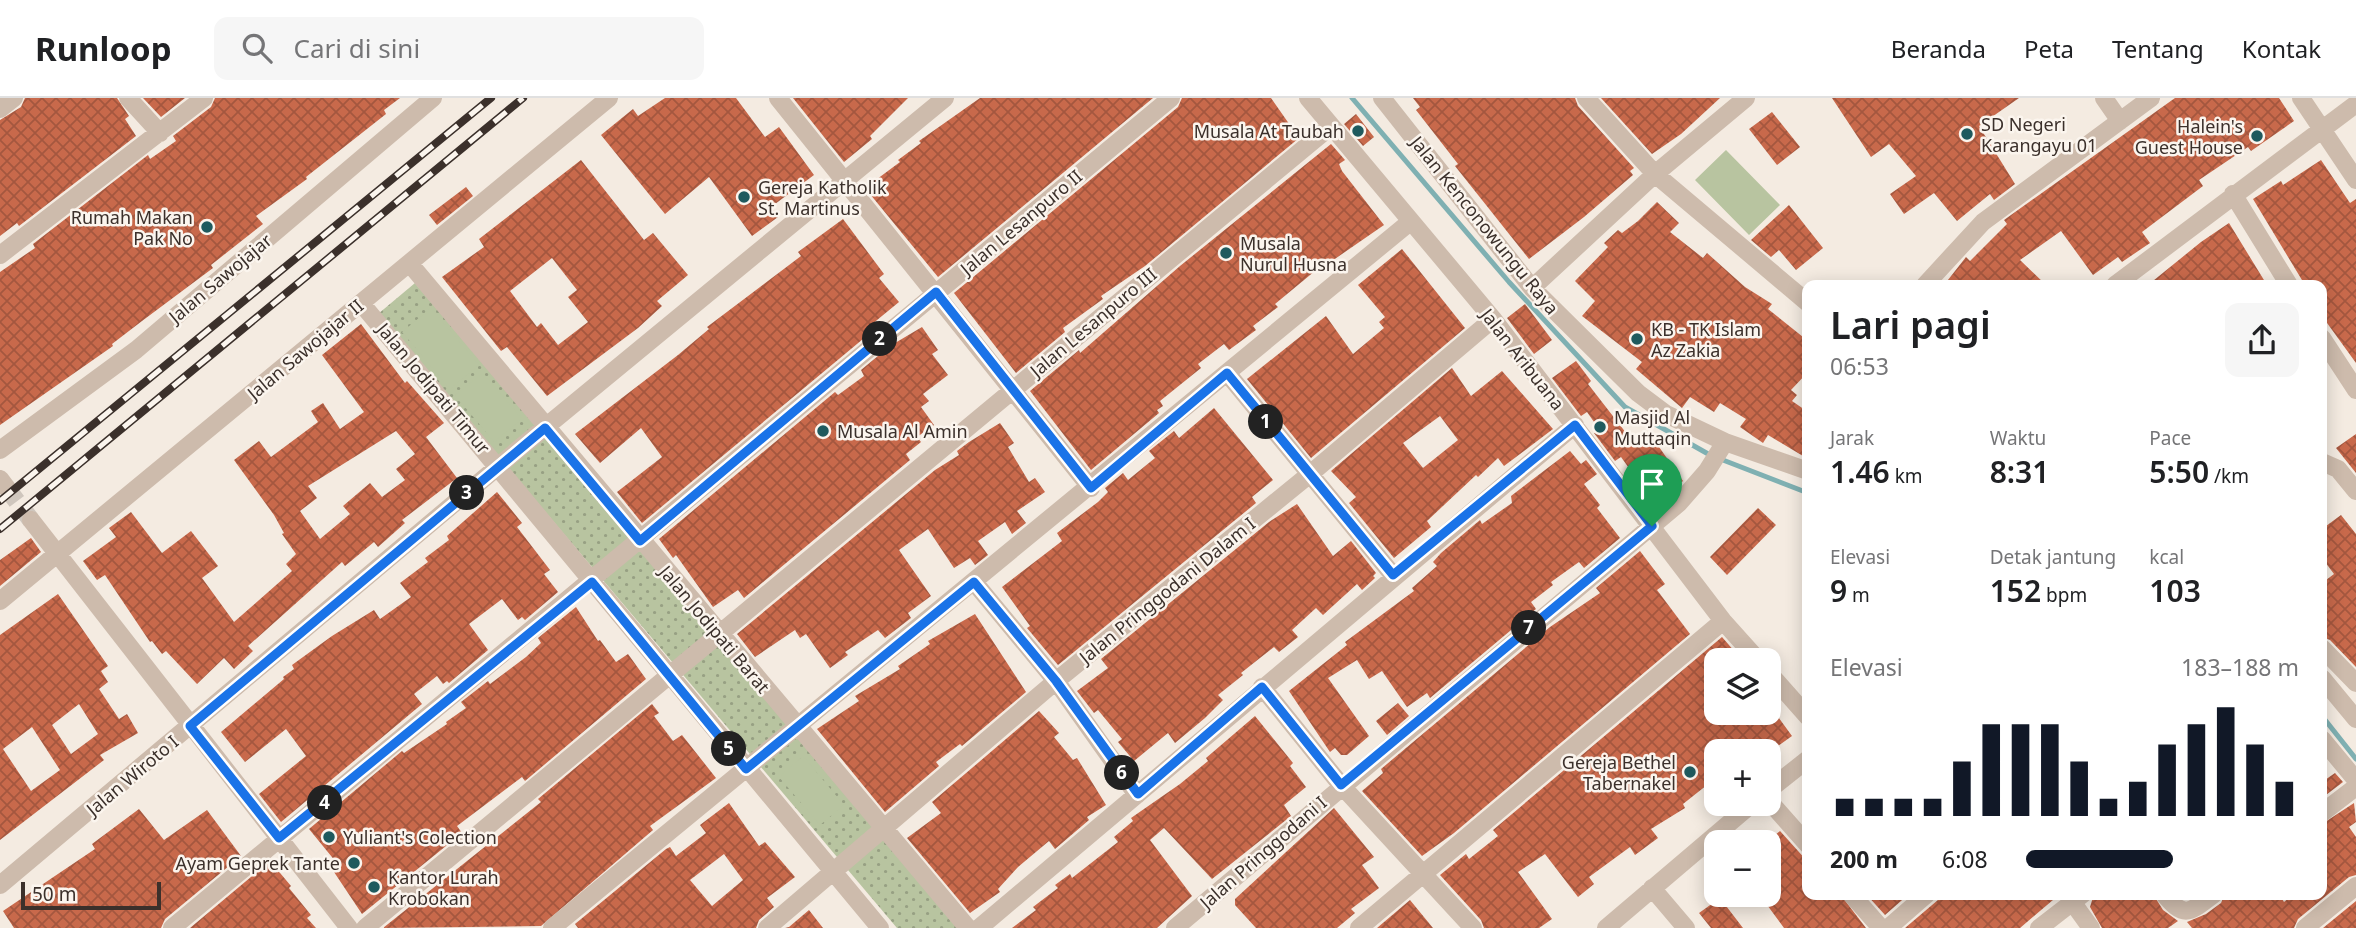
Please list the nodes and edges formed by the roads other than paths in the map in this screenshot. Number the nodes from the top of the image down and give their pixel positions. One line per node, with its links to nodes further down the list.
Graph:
1 (14, 98): 17 (street)
2 (128, 98): 21 (street)
3 (204, 98): 21 (street)
4 (433, 98): 44 (street, Jalan Sawojajar)
5 (610, 98): 28 (street, Jalan Sawojajar II)
6 (778, 98): 24 (street)
7 (945, 98): 24 (street, Jalan Wiroto I)
8 (1171, 98): 33 (street, Jalan Lesanpuro II)
9 (1308, 98): 19 (street, Jalan Aribuana)
10 (1382, 98): 32 (street, Jalan Kenconowungu Raya)
11 (1586, 98): 22 (street)
12 (1746, 98): 22 (street)
13 (2104, 98): 18 (street)
14 (2151, 98): 18 (street)
15 (2301, 98): 20 (street)
16 (2356, 104): 20 (street)
17 (0, 109)
18 (2120, 121): 29 (street)
19 (1331, 126): 26 (street, Jalan Aribuana); 39 (street, Jalan Lesanpuro III)
20 (2324, 129): 23 (street); 25 (street)
21 (160, 133): 27 (street)
22 (1655, 174): 32 (street); 34 (street)
23 (2356, 180)
24 (844, 181): 33 (street); 42 (street, Jalan Wiroto I)
25 (2233, 194): 30 (street); 31 (street)
26 (1410, 222): 36 (street, Jalan Aribuana); 38 (street)
27 (0, 255)
28 (410, 264): 35 (street, Jalan Sawojajar II); 42 (street, Jalan Jodipati Barat)
29 (1930, 280)
30 (2121, 280)
31 (2286, 280)
32 (1532, 288): 43 (street, Jalan Kenconowungu Raya)
33 (936, 292): 39 (street); 53 (street, Jalan Lesanpuro II)
34 (1802, 298)
35 (361, 303): 46 (street, Jalan Jodipati Timur); 54 (street, Jalan Sawojajar II)
36 (1493, 319): 41 (street, Jalan Aribuana); 48 (street, Jalan Pringgodani Dalam I)
37 (2327, 346): 40 (street)
38 (1227, 373): 48 (street); 49 (street)
39 (1013, 389): 49 (street); 60 (street, Jalan Lesanpuro III)
40 (2356, 390)
41 (1575, 425): 52 (street, Jalan Aribuana); 55 (street)
42 (545, 428): 46 (street, Jalan Wiroto I); 53 (street, Jalan Jodipati Barat)
43 (1724, 445): 47 (street, Jalan Kenconowungu Raya); 52 (street, Jalan Pringgodani I)
44 (0, 450)
45 (2327, 464): 50 (street)
46 (499, 466): 56 (street, Jalan Jodipati Timur); 69 (street, Jalan Wiroto I)
47 (1802, 469)
48 (1311, 474): 55 (street); 64 (street, Jalan Pringgodani Dalam I)
49 (1091, 488): 57 (street)
50 (2356, 491)
51 (31, 520): 54 (street)
52 (1652, 526): 59 (street, Jalan Aribuana); 76 (street, Jalan Pringgodani I)
53 (640, 541): 56 (street, Jalan Lesanpuro II); 60 (street, Jalan Jodipati Barat)
54 (57, 554): 58 (street, Jalan Sawojajar II); 69 (street)
55 (1393, 575): 66 (street)
56 (592, 582): 63 (street, Jalan Jodipati Timur); 83 (street, Jalan Lesanpuro II)
57 (974, 582): 64 (street); 70 (street)
58 (0, 601)
59 (1723, 621): 61 (street, Jalan Aribuana); 86 (street)
60 (719, 634): 63 (street, Jalan Lesanpuro III); 70 (street, Jalan Jodipati Barat)
61 (1747, 648)
62 (2327, 653): 65 (street)
63 (669, 676): 73 (street, Jalan Jodipati Timur); 98 (street, Jalan Lesanpuro III)
64 (1056, 681): 78 (street); 82 (street, Jalan Pringgodani Dalam I)
65 (2356, 683)
66 (1262, 687): 76 (street); 78 (street)
67 (1781, 687): 68 (street)
68 (1802, 710)
69 (190, 726): 83 (street); 87 (street, Jalan Wiroto I)
70 (798, 727): 73 (street); 82 (street, Jalan Jodipati Barat)
71 (2327, 745): 75 (street)
72 (1802, 764): 74 (street)
73 (746, 769): 85 (street, Jalan Jodipati Timur); 99 (street)
74 (1781, 780)
75 (2356, 780)
76 (1341, 785): 86 (street); 104 (street, Jalan Pringgodani I)
77 (2356, 787): 79 (street)
78 (1138, 794): 103 (street)
79 (2327, 809)
80 (1781, 815): 84 (street)
81 (1738, 816): 89 (street)
82 (884, 829): 85 (street, Jalan Pringgodani Dalam I); 102 (street, Jalan Jodipati Barat)
83 (279, 838): 96 (street, Jalan Lesanpuro II); 97 (street)
84 (1802, 838)
85 (838, 868): 100 (street, Jalan Pringgodani Dalam I); 101 (street, Jalan Jodipati Timur)
86 (1425, 873): 105 (street); 106 (street)
87 (0, 885)
88 (2356, 886): 113 (street)
89 (1652, 888): 107 (street); 108 (street)
90 (1856, 900): 109 (street)
91 (1920, 900): 110 (street)
92 (2075, 900): 111 (street)
93 (2079, 900): 112 (street)
94 (2169, 900): 95 (street)
95 (2206, 900)
96 (172, 928)
97 (349, 928)
98 (365, 928)
99 (552, 928)
100 (768, 928)
101 (880, 928)
102 (968, 928)
103 (979, 928)
104 (1175, 928)
105 (1359, 928)
106 (1474, 928)
107 (1606, 928)
108 (1686, 928)
109 (1881, 928)
110 (1888, 928)
111 (2039, 928)
112 (2091, 928)
113 (2305, 928)

